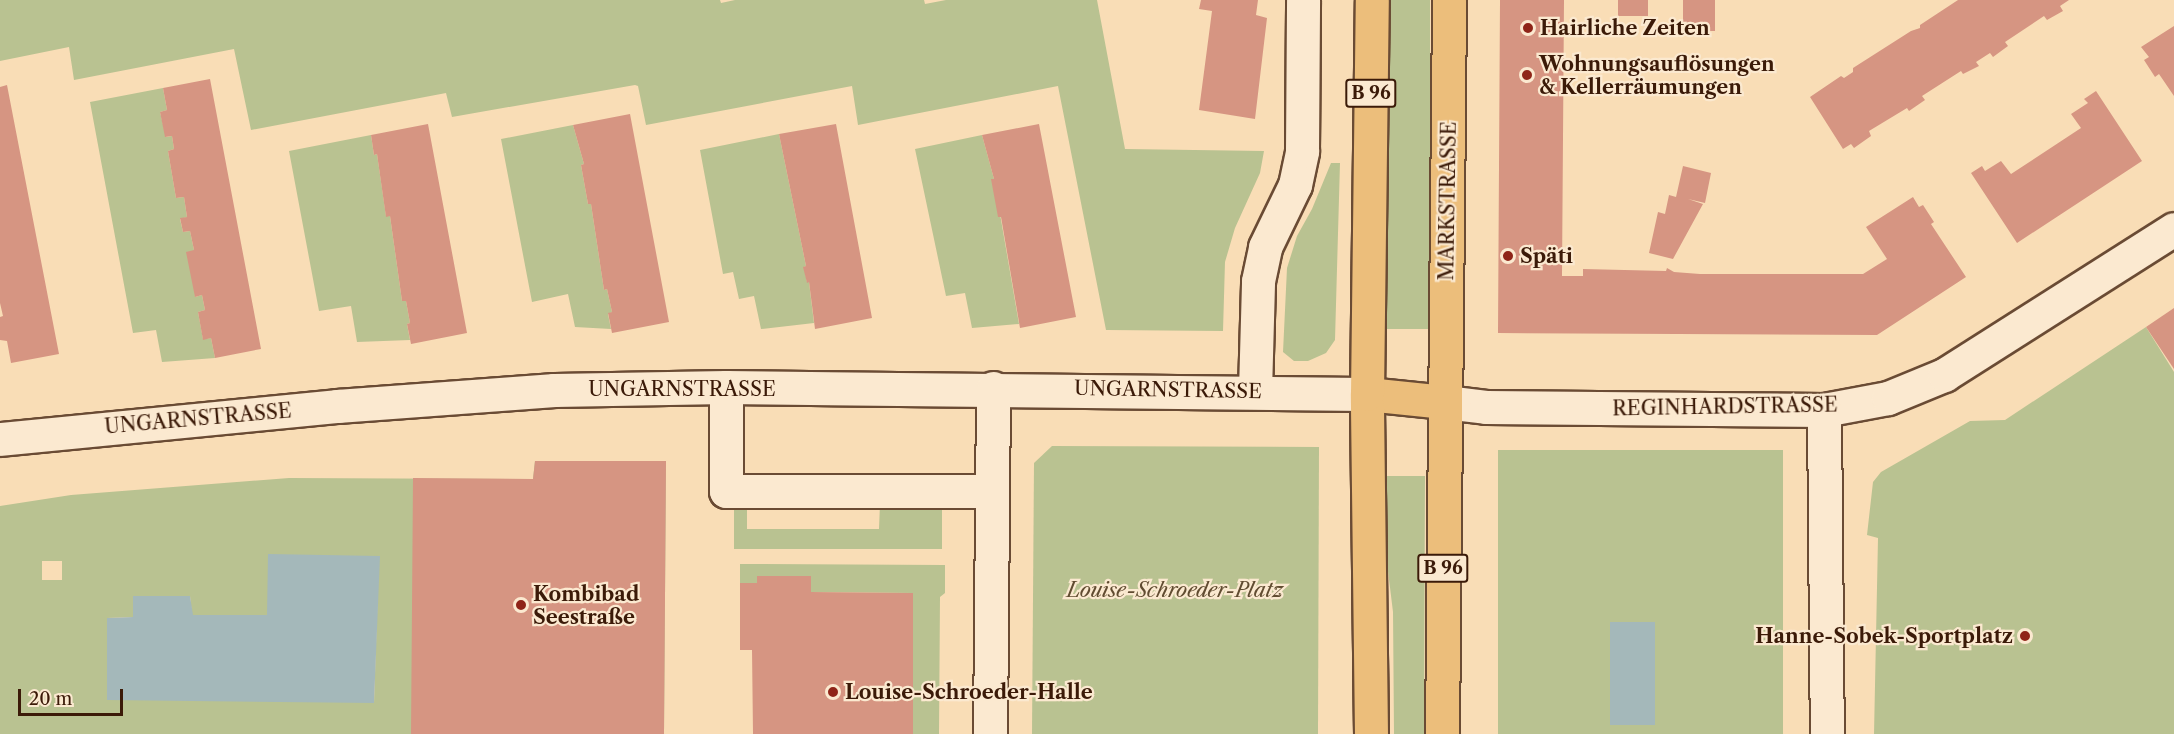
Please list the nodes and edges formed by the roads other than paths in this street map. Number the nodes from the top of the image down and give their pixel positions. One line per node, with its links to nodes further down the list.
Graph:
1 (1303, 0): 7 (street)
2 (1372, 0): 8 (main road, B 96)
3 (1449, 0): 9 (main road, MARKSTRASSE / B 96)
4 (2174, 229): 10 (street, REGINHARDSTRASSE)
5 (726, 387): 6 (street, UNGARNSTRASSE); 11 (street, UNGARNSTRASSE); 12 (street)
6 (993, 388): 7 (street, UNGARNSTRASSE); 12 (street)
7 (1255, 391): 8 (street, UNGARNSTRASSE)
8 (1367, 394): 9 (main road); 14 (main road, B 96)
9 (1445, 402): 10 (street, REGINHARDSTRASSE); 15 (main road, B 96)
10 (1824, 411): 16 (street)
11 (0, 439)
12 (991, 491): 13 (street)
13 (990, 734)
14 (1371, 734)
15 (1442, 734)
16 (1827, 734)

